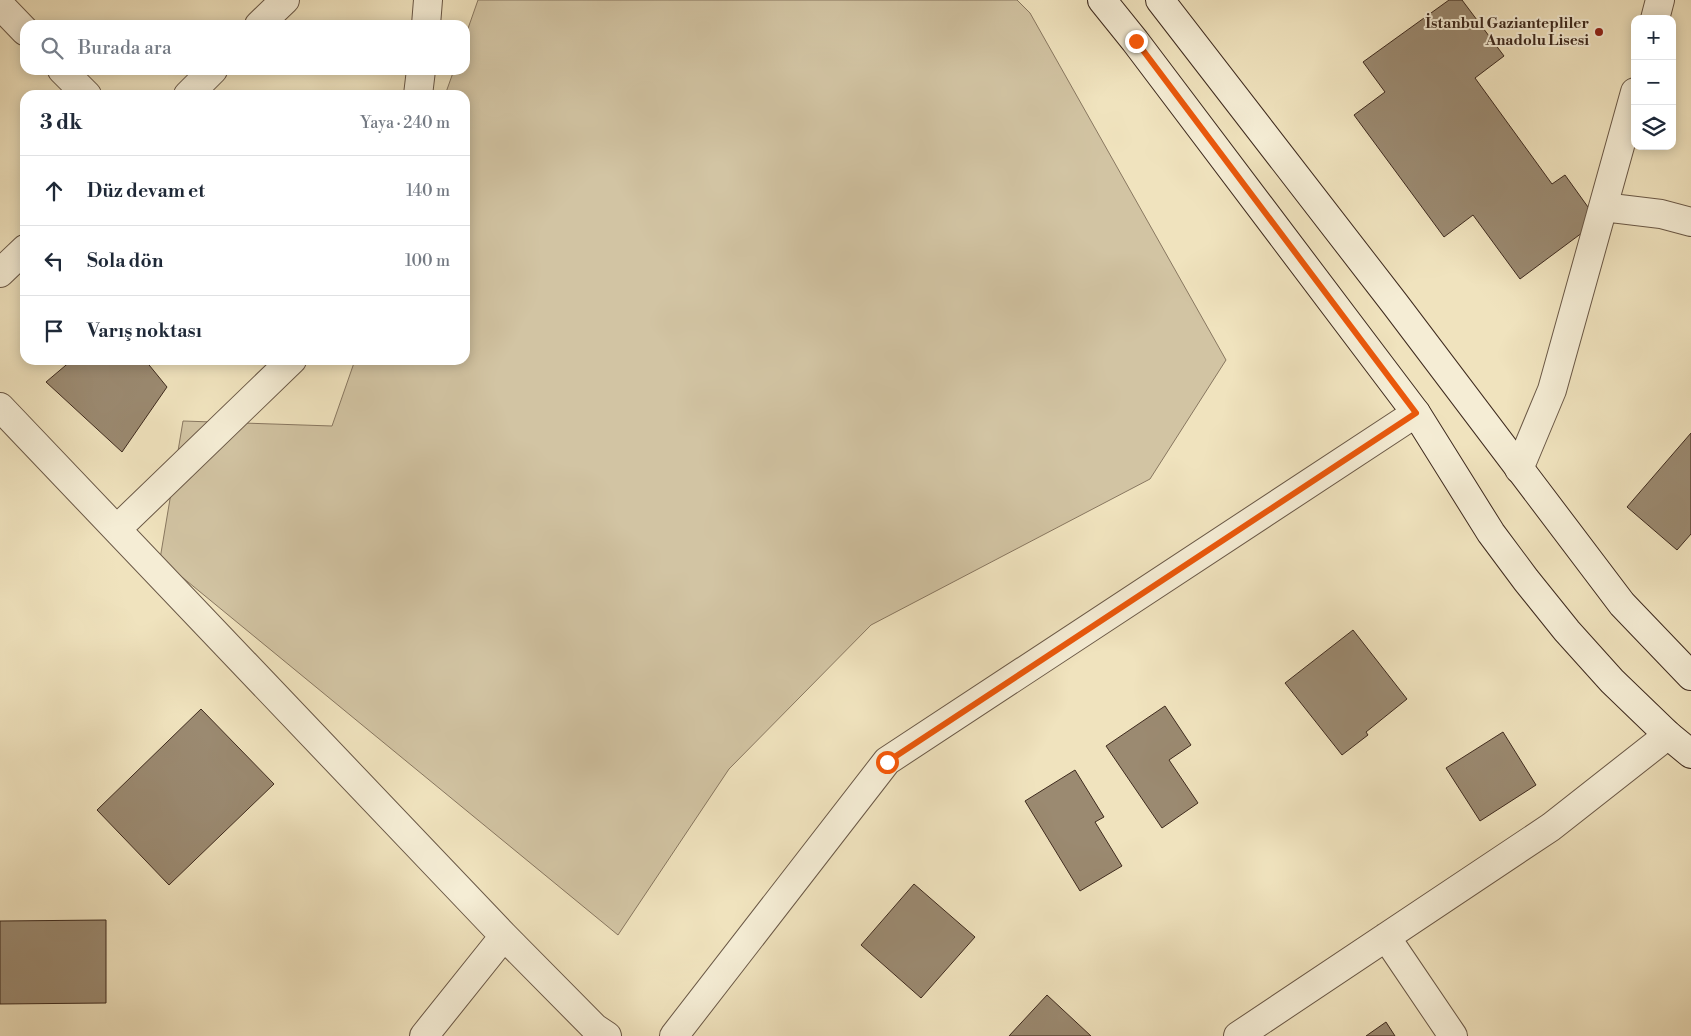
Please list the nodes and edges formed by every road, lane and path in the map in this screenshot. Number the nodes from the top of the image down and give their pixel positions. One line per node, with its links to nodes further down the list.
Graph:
1 (285, 0): 8 (street)
2 (428, 0): 9 (street)
3 (1102, 0): 24 (street)
4 (1160, 0): 25 (street)
5 (1660, 0): 7 (street)
6 (0, 5): 10 (street)
7 (1656, 15)
8 (264, 20)
9 (426, 20)
10 (20, 26)
11 (67, 75): 14 (street)
12 (208, 75): 15 (street)
13 (420, 75): 16 (street)
14 (82, 90)
15 (193, 90)
16 (419, 90)
17 (1631, 105): 18 (street)
18 (1603, 207): 19 (street); 25 (street)
19 (1691, 222)
20 (20, 254): 21 (street)
21 (0, 273)
22 (287, 365): 26 (street)
23 (0, 407): 26 (street)
24 (1416, 413): 28 (street); 34 (street)
25 (1519, 469): 27 (street)
26 (117, 529): 30 (street)
27 (1691, 676)
28 (1668, 735): 29 (street); 31 (street)
29 (1691, 754)
30 (504, 936): 32 (street); 33 (street)
31 (1386, 937): 35 (street); 36 (street)
32 (424, 1036)
33 (607, 1036)
34 (674, 1036)
35 (1238, 1036)
36 (1453, 1036)

